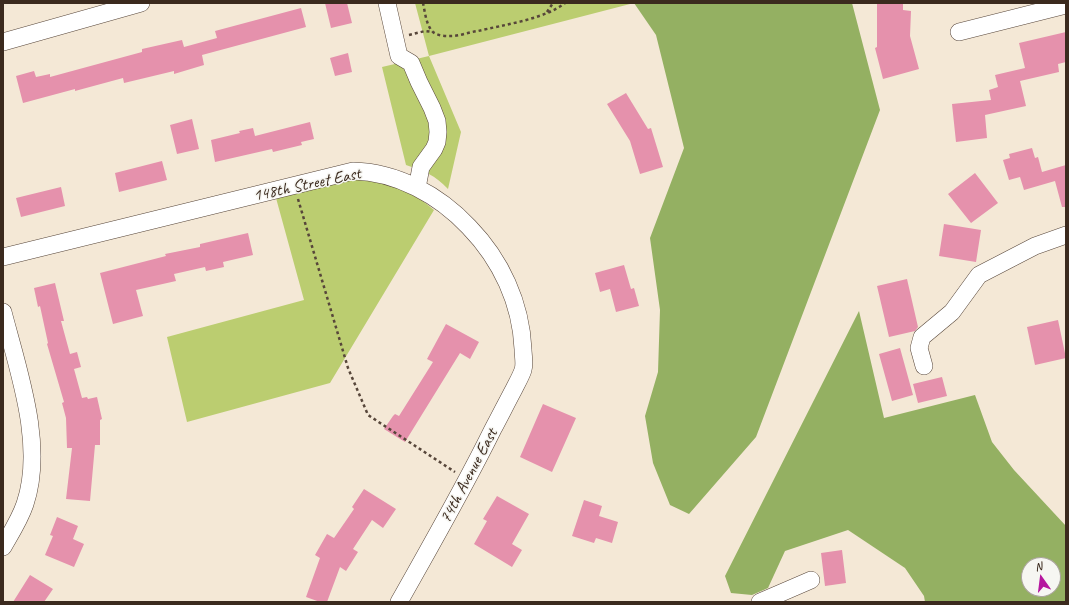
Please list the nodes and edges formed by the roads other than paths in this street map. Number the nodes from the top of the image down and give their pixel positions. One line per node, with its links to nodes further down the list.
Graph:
1 (141, 3): 5 (street)
2 (387, 3): 6 (street)
3 (1066, 5): 4 (street)
4 (959, 32)
5 (3, 42)
6 (417, 188): 8 (street, 148th Street East); 10 (street, 148th Street East)
7 (1066, 235): 11 (street)
8 (3, 257)
9 (3, 312): 12 (street)
10 (523, 345): 14 (street, 74th Avenue East)
11 (924, 366)
12 (3, 547)
13 (811, 580): 15 (street)
14 (399, 602)
15 (760, 602)

